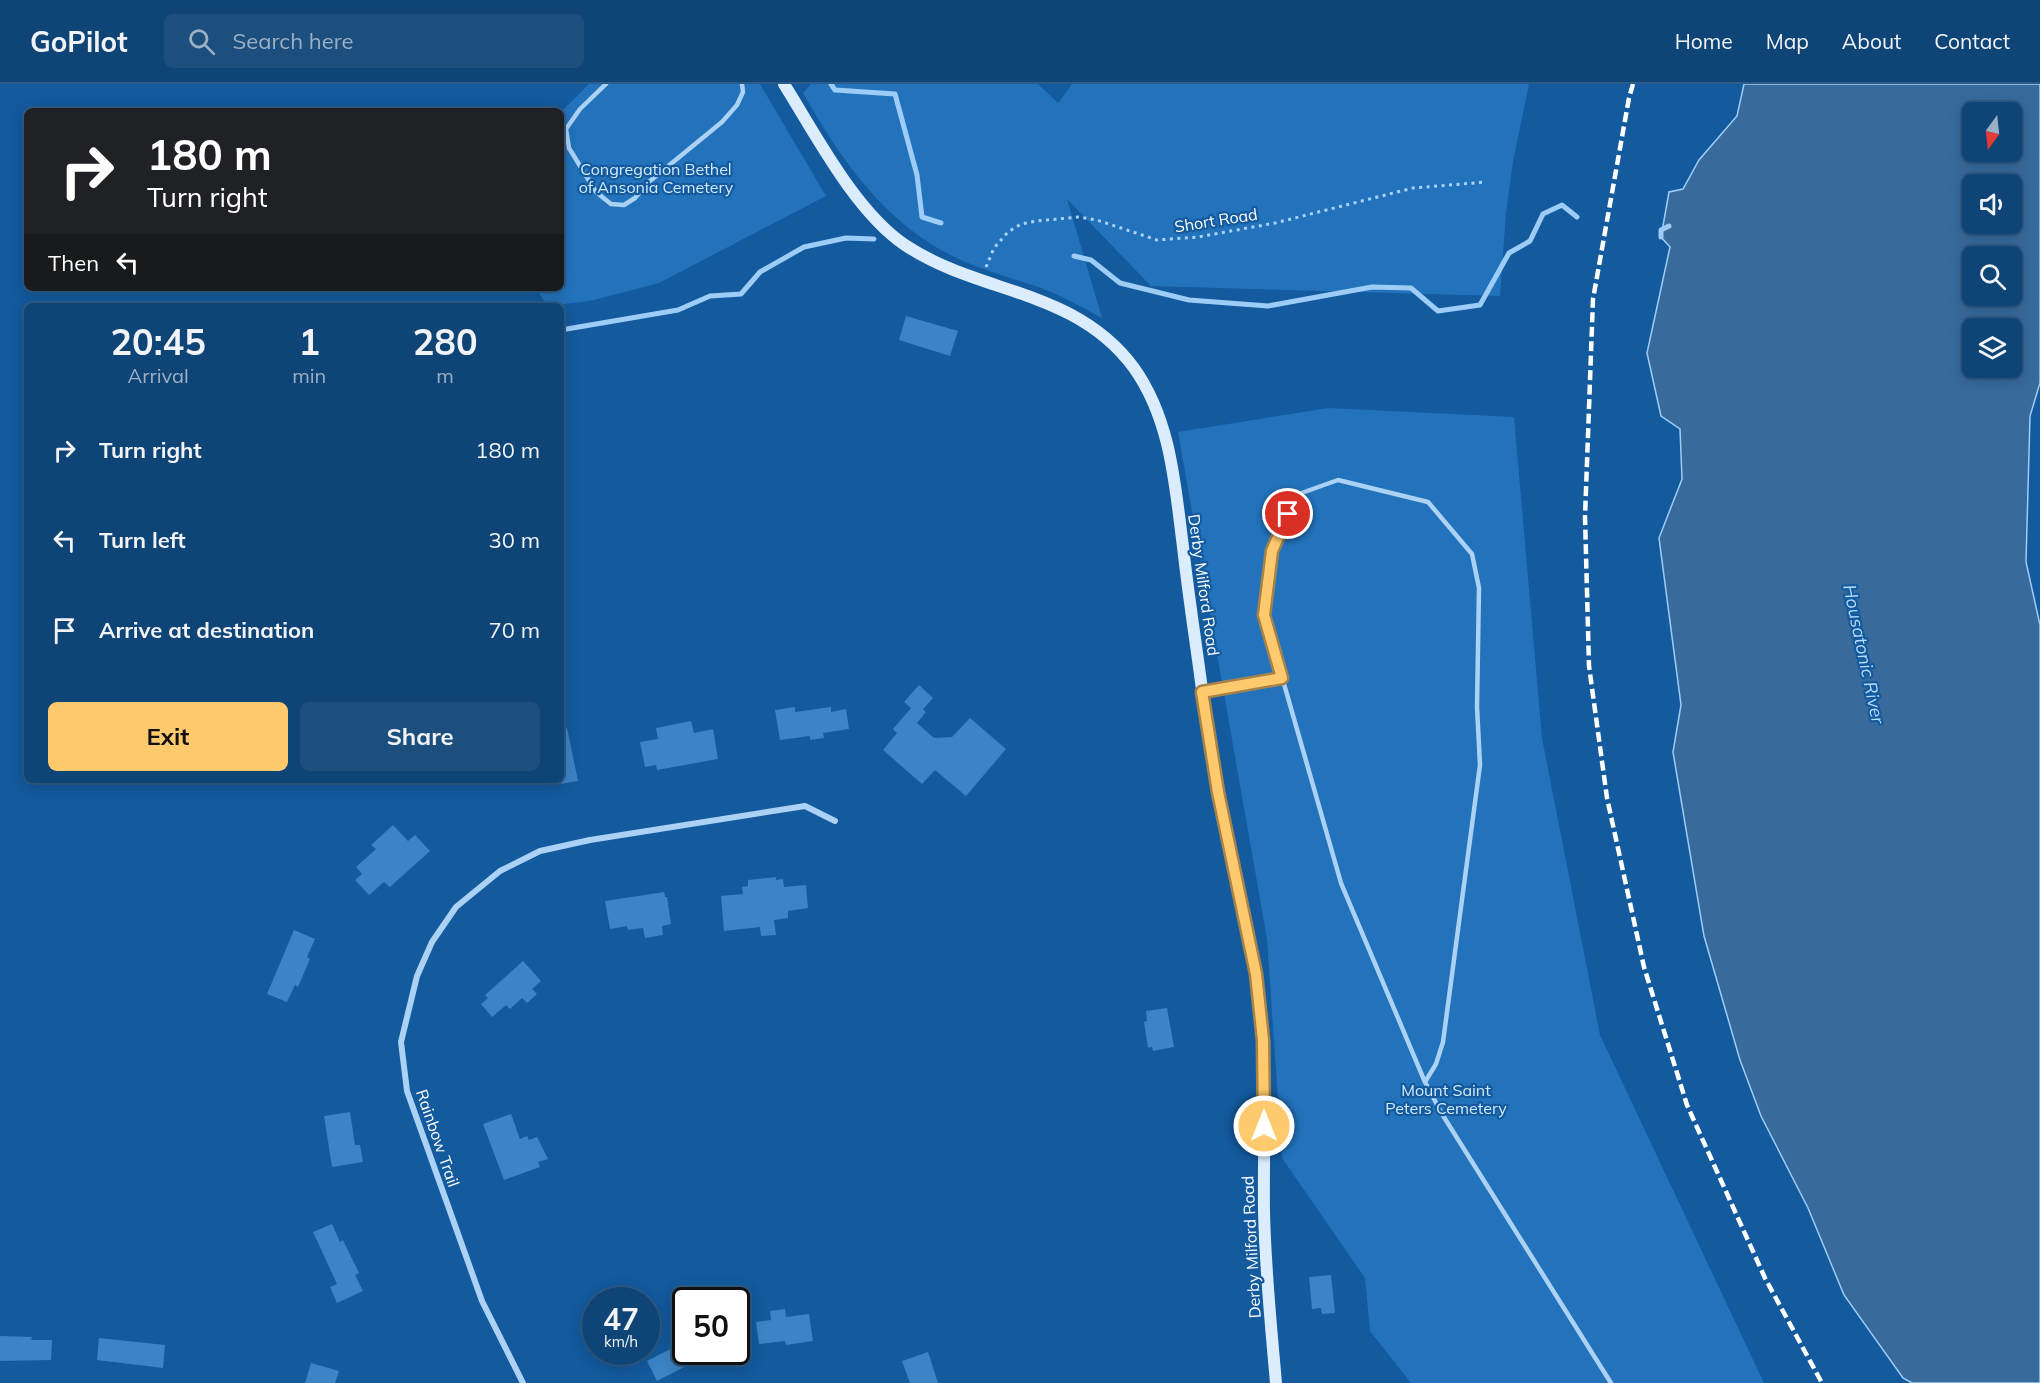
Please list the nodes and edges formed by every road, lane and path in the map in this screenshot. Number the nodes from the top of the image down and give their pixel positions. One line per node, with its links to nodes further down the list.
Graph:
1 (606, 84): 2 (lane)
2 (742, 84)
3 (784, 84): 5 (main road, Derby Milford Road)
4 (1486, 182): 5 (path, Short Road)
5 (980, 280): 7 (main road, Derby Milford Road)
6 (1282, 678): 7 (lane); 9 (lane); 9 (lane)
7 (1202, 692): 11 (main road, Derby Milford Road)
8 (835, 821): 10 (street, Rainbow Trail)
9 (1425, 1082): 12 (lane)
10 (523, 1383)
11 (1276, 1383)
12 (1611, 1383)

